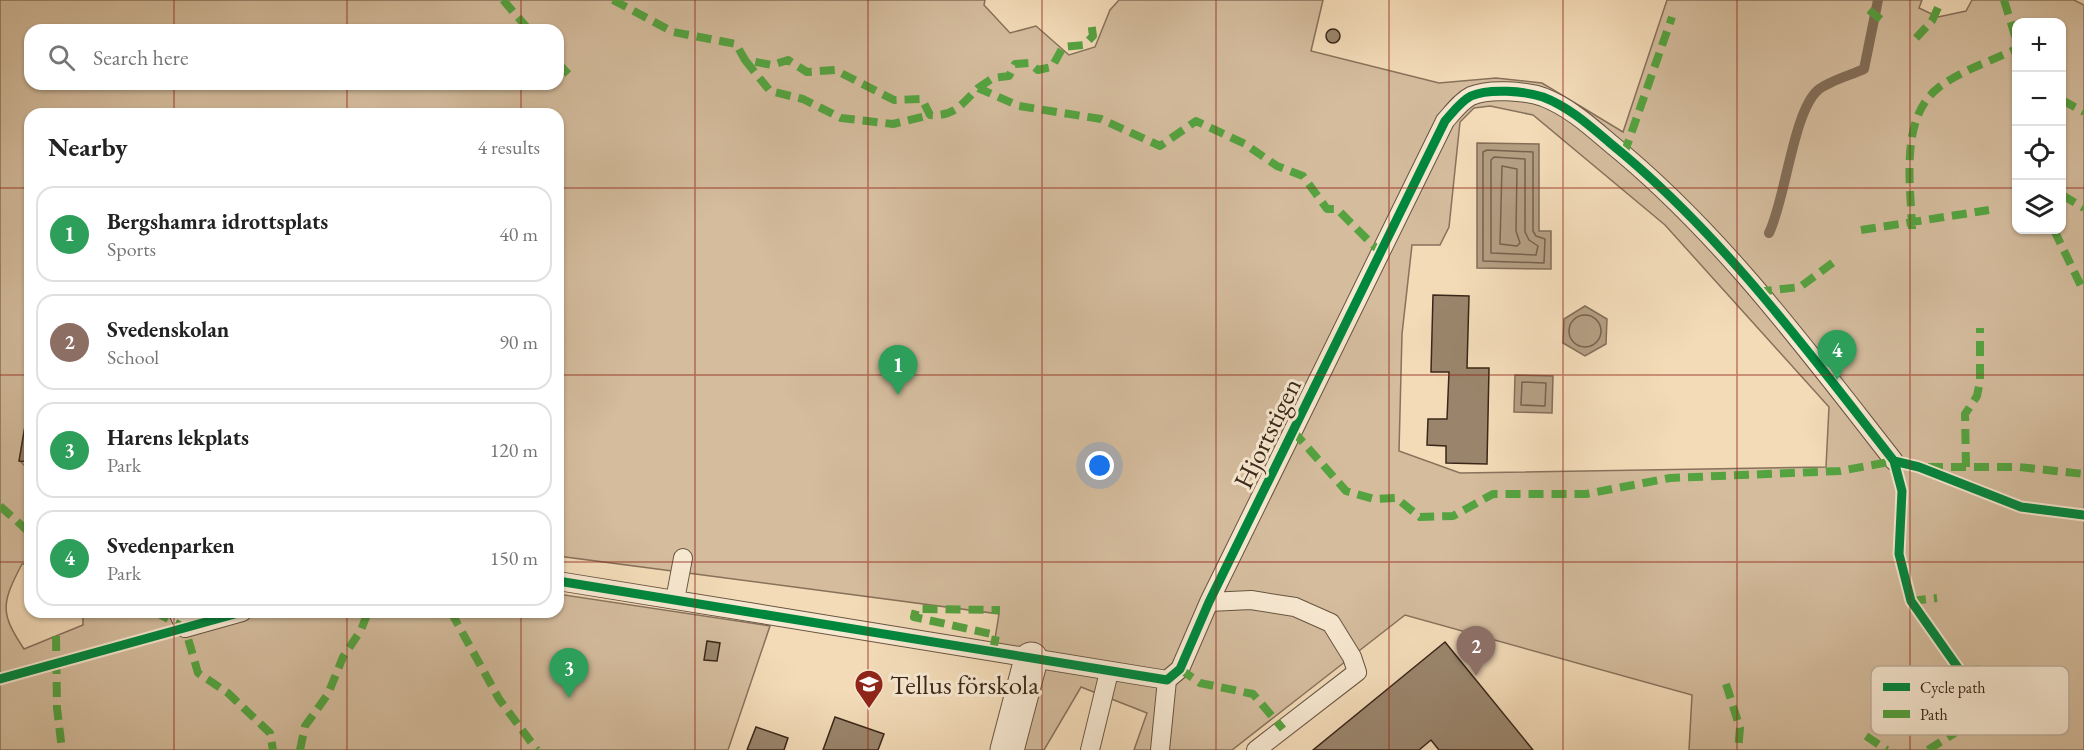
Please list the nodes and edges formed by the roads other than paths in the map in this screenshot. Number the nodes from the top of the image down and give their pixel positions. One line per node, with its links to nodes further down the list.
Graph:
1 (1894, 461): 5 (lane, Hjortstigen)
2 (683, 558): 4 (lane)
3 (564, 582): 4 (lane)
4 (675, 600): 8 (lane)
5 (1209, 602): 10 (lane, Hjortstigen); 14 (lane)
6 (181, 618): 7 (lane)
7 (221, 618)
8 (1031, 659): 9 (lane); 11 (street)
9 (1109, 672): 10 (lane); 12 (lane)
10 (1167, 680): 13 (lane)
11 (1006, 750)
12 (1090, 750)
13 (1160, 750)
14 (1256, 750)

